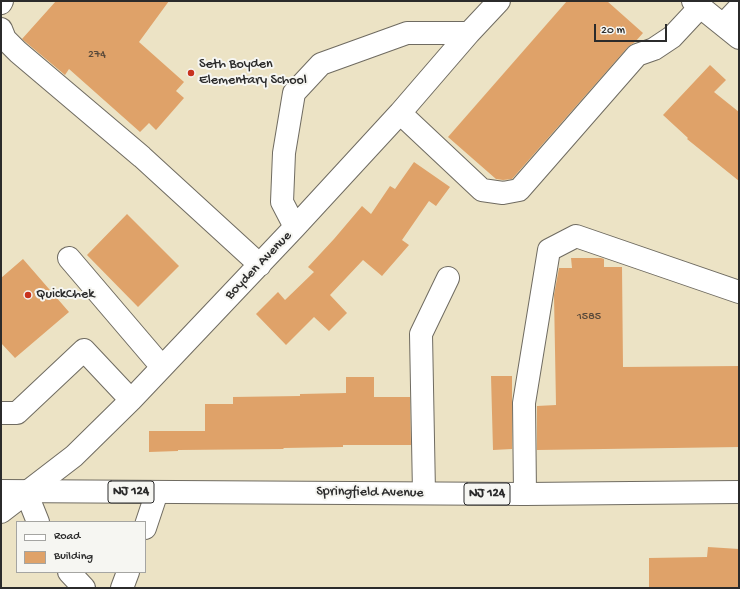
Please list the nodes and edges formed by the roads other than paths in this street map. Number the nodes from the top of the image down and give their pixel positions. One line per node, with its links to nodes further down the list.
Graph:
1 (491, 4): 6 (street, Boyden Avenue)
2 (696, 4): 5 (street); 7 (street)
3 (739, 8): 5 (street)
4 (1, 29): 10 (street)
5 (731, 31)
6 (469, 33): 7 (street, Boyden Avenue); 8 (street)
7 (400, 113): 8 (street, Boyden Avenue)
8 (295, 227): 10 (street, Boyden Avenue)
9 (69, 258): 13 (street)
10 (260, 265): 13 (street, Boyden Avenue)
11 (448, 278): 20 (street)
12 (739, 292): 21 (street)
13 (162, 367): 14 (street, Boyden Avenue)
14 (131, 400): 15 (street); 17 (street, Boyden Avenue)
15 (1, 413)
16 (1, 491): 17 (street, Springfield Avenue / NJ 124)
17 (26, 492): 18 (street, Springfield Avenue / NJ 124); 22 (street, Boyden Avenue); 23 (street)
18 (157, 492): 20 (street, Springfield Avenue / NJ 124); 24 (street)
19 (739, 492): 21 (street, Springfield Avenue / NJ 124)
20 (424, 494): 21 (street, Springfield Avenue / NJ 124)
21 (525, 494)
22 (1, 512)
23 (38, 521)
24 (146, 525)
25 (69, 573): 27 (street)
26 (128, 573): 28 (street)
27 (84, 588)
28 (122, 588)

